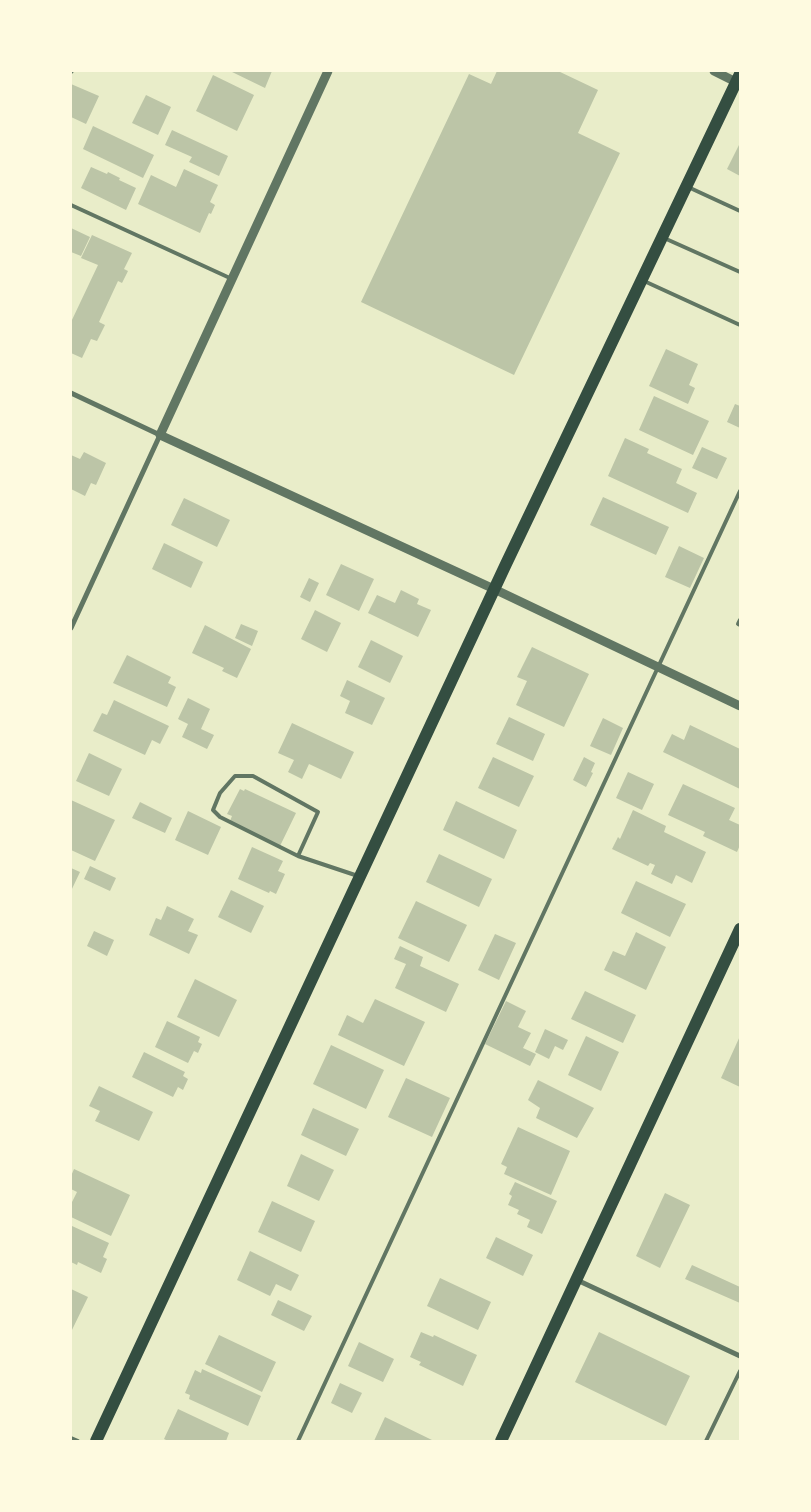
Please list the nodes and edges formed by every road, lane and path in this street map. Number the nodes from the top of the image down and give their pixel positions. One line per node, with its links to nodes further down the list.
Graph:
1 (328, 71): 9 (street)
2 (714, 71): 3 (street)
3 (739, 80): 4 (main road)
4 (686, 186): 6 (lane); 7 (main road)
5 (71, 205): 9 (lane)
6 (740, 211)
7 (662, 237): 8 (lane); 10 (main road)
8 (740, 272)
9 (232, 279): 13 (street)
10 (642, 280): 11 (lane); 15 (main road)
11 (740, 325)
12 (71, 393): 13 (street)
13 (160, 435): 15 (street); 18 (street)
14 (740, 491): 19 (lane)
15 (494, 589): 19 (street); 22 (main road)
16 (740, 620): 17 (lane)
17 (740, 625)
18 (71, 628)
19 (657, 667): 20 (street); 30 (lane)
20 (740, 706)
21 (298, 856): 21 (lane); 22 (lane)
22 (360, 877): 29 (main road)
23 (740, 929): 24 (main road)
24 (577, 1280): 25 (street); 31 (main road)
25 (740, 1356)
26 (740, 1371): 32 (lane)
27 (71, 1438): 28 (lane)
28 (78, 1441)
29 (96, 1441)
30 (298, 1441)
31 (501, 1441)
32 (706, 1441)

